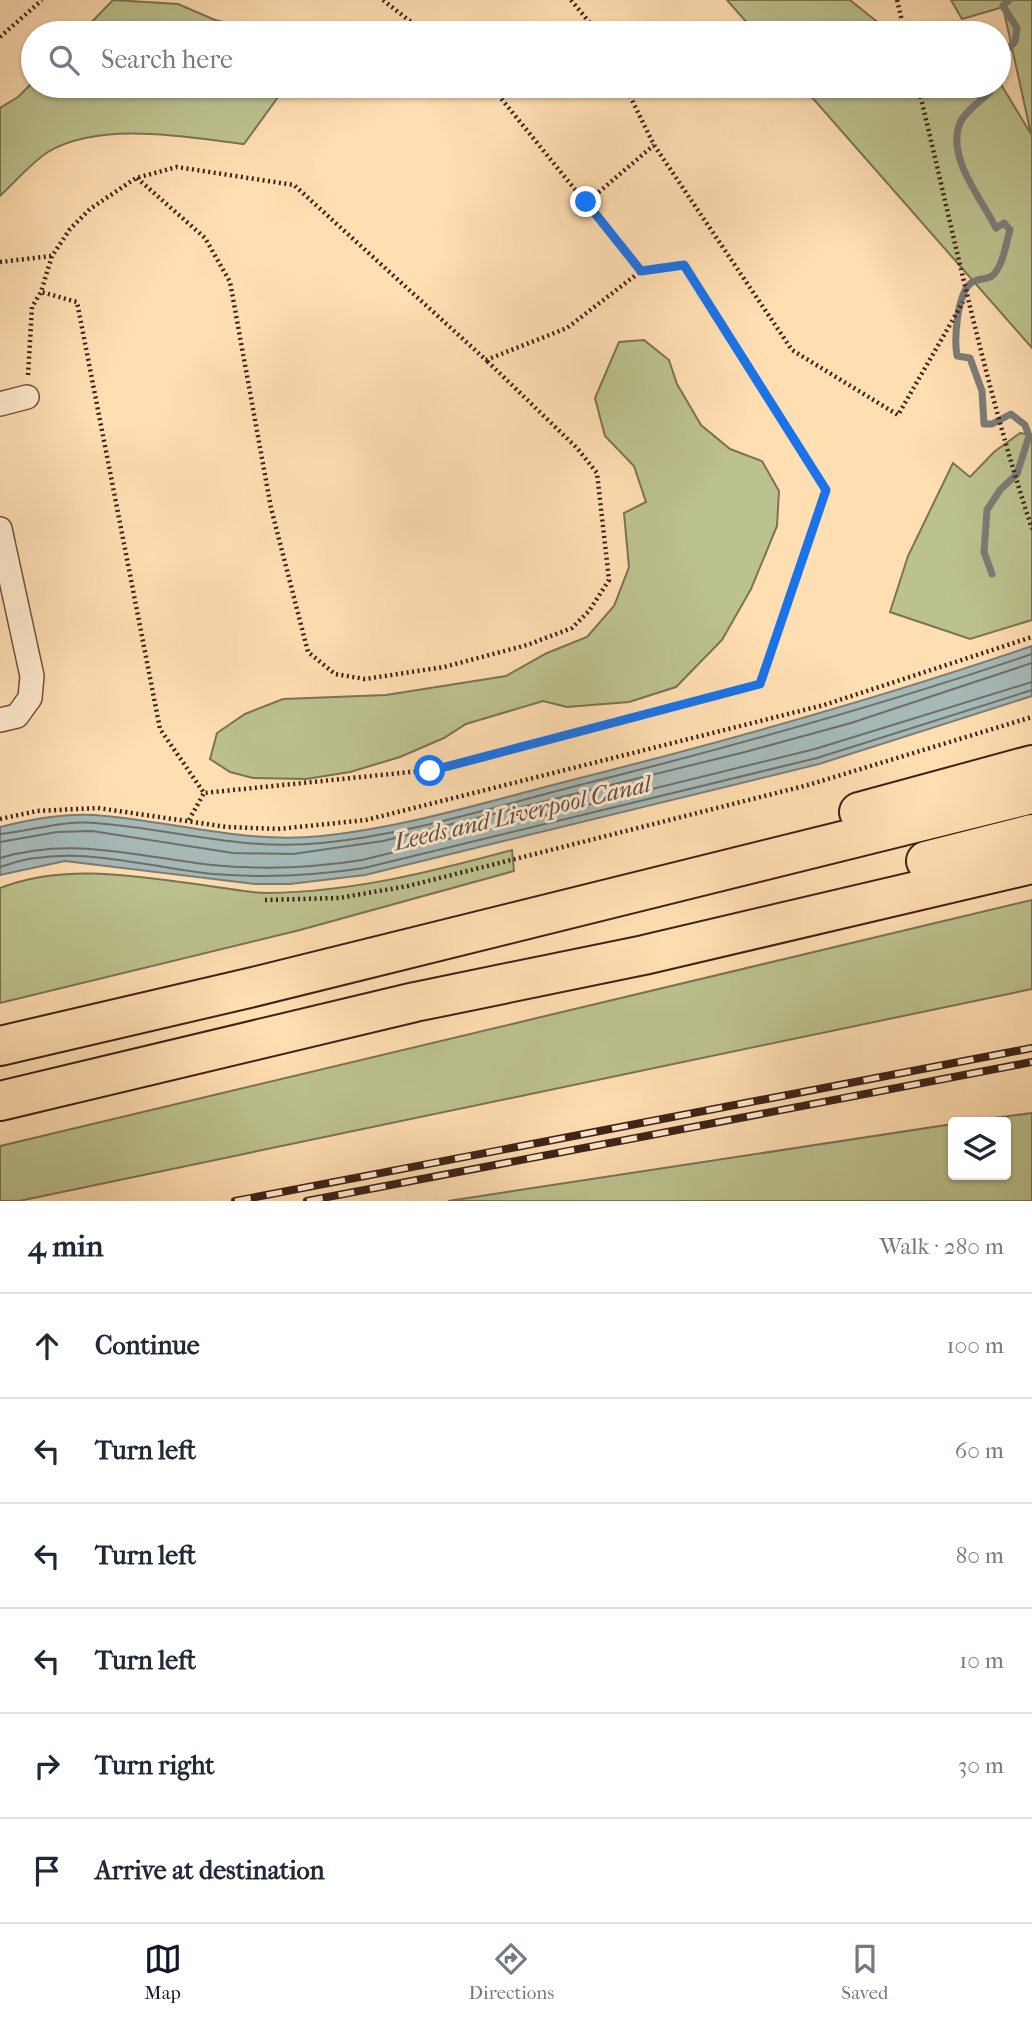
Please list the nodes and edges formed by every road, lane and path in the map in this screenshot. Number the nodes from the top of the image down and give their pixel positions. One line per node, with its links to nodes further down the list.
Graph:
1 (42, 0): 8 (path)
2 (383, 0): 5 (path)
3 (571, 0): 6 (path)
4 (897, 0): 7 (path)
5 (410, 21)
6 (588, 21)
7 (902, 21)
8 (0, 37)
9 (501, 98): 14 (path)
10 (631, 98): 12 (path)
11 (921, 98): 23 (path)
12 (654, 145): 14 (path); 19 (path)
13 (136, 178): 15 (path); 20 (path); 20 (path)
14 (586, 202): 17 (path)
15 (52, 256): 16 (path); 18 (path)
16 (0, 262)
17 (641, 271): 20 (path); 29 (path)
18 (41, 292): 21 (path); 29 (path)
19 (963, 302)
20 (486, 360)
21 (27, 397): 22 (street)
22 (0, 404)
23 (1032, 529)
24 (0, 530): 27 (street)
25 (1032, 636): 32 (path)
26 (1032, 717): 35 (path)
27 (0, 719)
28 (1032, 765): 36 (highway)
29 (204, 793): 32 (path)
30 (1032, 794): 36 (highway)
31 (0, 819): 32 (path)
32 (189, 821)
33 (1032, 834): 37 (highway)
34 (1032, 863): 37 (highway)
35 (265, 900)
36 (249, 988): 38 (highway)
37 (415, 1002): 39 (highway)
38 (0, 1046)
39 (0, 1101)

